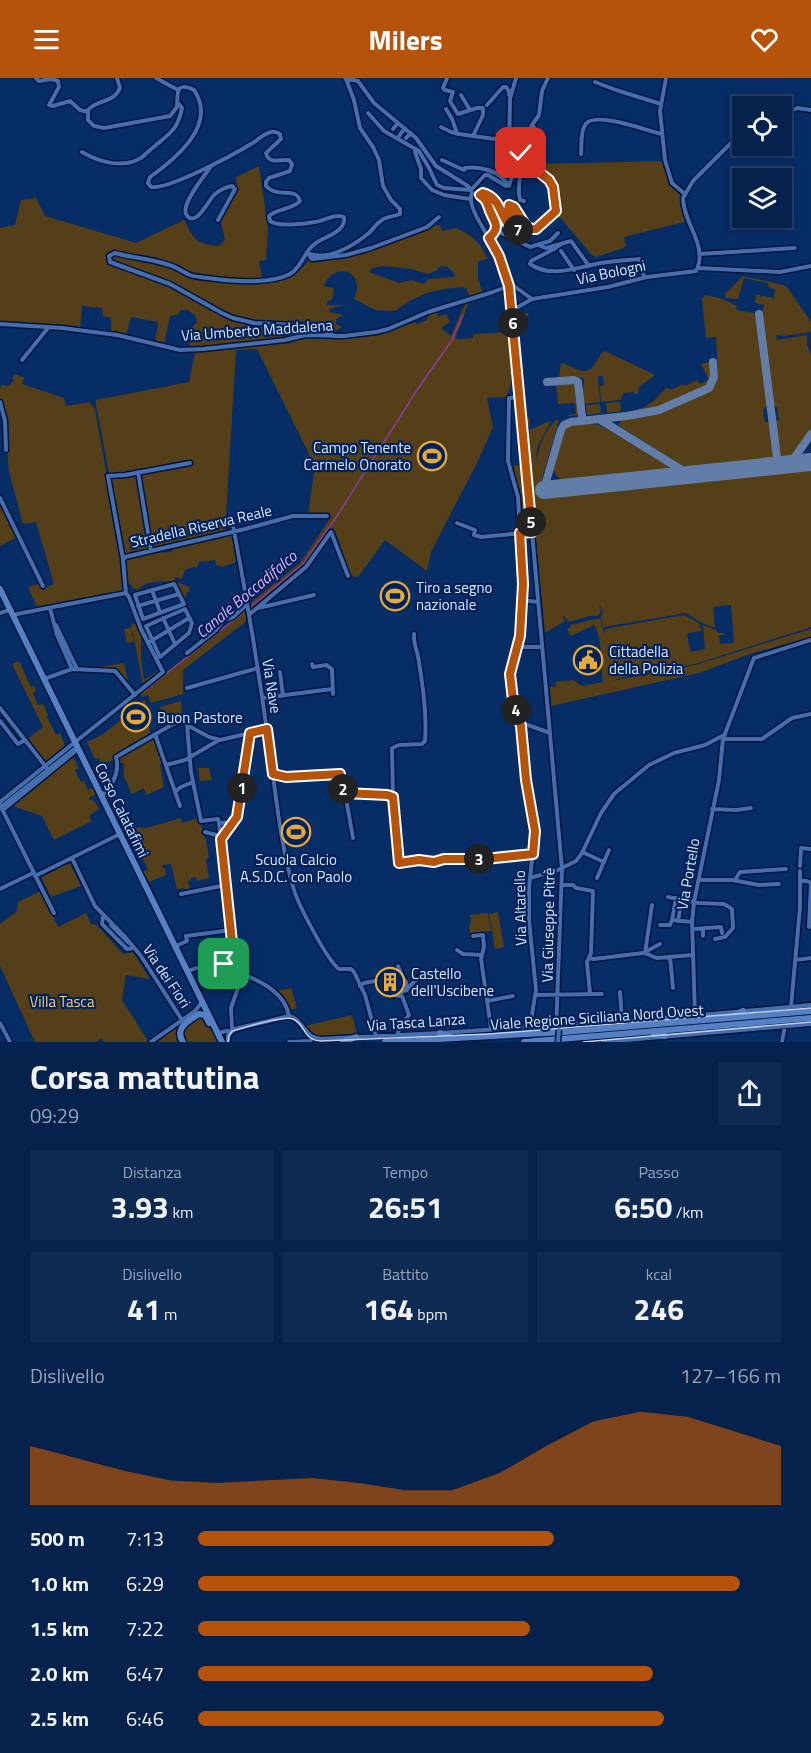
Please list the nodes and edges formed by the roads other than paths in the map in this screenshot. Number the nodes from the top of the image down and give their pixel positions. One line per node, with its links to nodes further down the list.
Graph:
1 (36, 78): 20 (street)
2 (117, 78): 20 (street)
3 (156, 78): 10 (street)
4 (447, 78): 17 (street)
5 (516, 78): 12 (street)
6 (548, 78): 23 (street)
7 (666, 78): 14 (street)
8 (346, 79): 22 (street); 58 (street)
9 (595, 82): 14 (street)
10 (178, 90): 13 (street); 42 (street)
11 (461, 95): 17 (street)
12 (510, 99): 15 (street); 33 (street)
13 (178, 103): 20 (street); 37 (street)
14 (661, 104): 29 (street)
15 (487, 105)
16 (446, 109): 28 (street)
17 (470, 110): 31 (street)
18 (792, 110): 19 (street)
19 (811, 110)
20 (88, 112)
21 (368, 113): 36 (street)
22 (398, 123): 25 (street); 26 (street)
23 (532, 125): 34 (street); 39 (street)
24 (441, 127): 28 (street)
25 (405, 128): 27 (street); 30 (street)
26 (393, 129)
27 (411, 133): 32 (street); 44 (street)
28 (457, 134): 31 (street)
29 (662, 134): 38 (street); 45 (street)
30 (399, 136)
31 (473, 136): 33 (street)
32 (406, 138)
33 (509, 141): 39 (street)
34 (541, 141)
35 (732, 142): 45 (street)
36 (415, 149): 44 (street); 47 (street)
37 (82, 152)
38 (581, 154)
39 (518, 159): 41 (street); 43 (street)
40 (442, 160): 43 (street)
41 (524, 161): 46 (street); 48 (street)
42 (213, 164): 50 (street); 58 (street)
43 (507, 186): 44 (street)
44 (471, 192): 46 (street); 47 (street)
45 (685, 194): 59 (street)
46 (480, 195): 51 (street)
47 (470, 199): 53 (street, Via Giuseppe Pitrè)
48 (524, 201)
49 (438, 217): 58 (street)
50 (218, 220)
51 (495, 230): 53 (street); 55 (street)
52 (558, 233): 55 (street)
53 (489, 238): 65 (street, Via Giuseppe Pitrè)
54 (561, 243): 55 (street); 60 (street); 63 (street)
55 (538, 245)
56 (795, 248): 59 (street)
57 (561, 251): 63 (street)
58 (308, 253): 69 (street)
59 (699, 254): 62 (street)
60 (589, 266): 63 (street); 64 (street)
61 (811, 266): 62 (street)
62 (698, 267): 64 (street, Via Bologni)
63 (574, 270)
64 (644, 277): 66 (street, Via Bologni)
65 (509, 286): 66 (street); 67 (street, Via Giuseppe Pitrè); 73 (street, Via Umberto Maddalena)
66 (532, 299): 67 (street, Via Bologni)
67 (512, 308): 75 (street, Via Giuseppe Pitrè)
68 (0, 324): 70 (street, Via Umberto Maddalena)
69 (316, 326): 71 (street); 72 (street)
70 (49, 327): 72 (street, Via Umberto Maddalena); 74 (street)
71 (321, 329): 72 (street); 73 (street)
72 (320, 335): 73 (street, Via Umberto Maddalena)
73 (334, 336)
74 (22, 360)
75 (520, 397): 85 (street, Via Giuseppe Pitrè); 86 (street, Via Altarello)
76 (0, 402): 77 (street)
77 (6, 450)
78 (190, 463): 79 (street)
79 (138, 472): 87 (street); 88 (street)
80 (0, 498): 90 (street)
81 (327, 516): 84 (street, Stradella Riserva Reale)
82 (457, 523): 86 (street)
83 (233, 525): 84 (street, Via Nave)
84 (234, 531): 87 (street, Stradella Riserva Reale); 99 (street, Via Nave)
85 (532, 532): 86 (street); 98 (street, Via Giuseppe Pitrè)
86 (520, 533): 96 (street, Via Altarello)
87 (151, 551): 88 (street, Stradella Riserva Reale)
88 (123, 560): 93 (street, Stradella Riserva Reale)
89 (348, 576): 102 (street)
90 (43, 586)
91 (0, 589): 105 (main road, Corso Calatafimi)
92 (152, 590): 94 (street); 97 (street); 100 (street)
93 (126, 593): 100 (street); 101 (street)
94 (179, 594): 97 (street); 103 (street)
95 (314, 595): 102 (street)
96 (521, 600): 98 (street); 115 (street, Via Altarello)
97 (156, 601): 100 (street); 103 (street)
98 (538, 602): 116 (street, Via Giuseppe Pitrè)
99 (248, 604): 106 (street, Via Nave); 117 (street)
100 (136, 606): 103 (street); 113 (street)
101 (50, 608): 105 (street); 120 (street)
102 (257, 608): 106 (street)
103 (160, 612)
104 (0, 613): 105 (street)
105 (12, 613): 122 (main road, Corso Calatafimi)
106 (249, 613): 119 (street, Via Nave)
107 (163, 618): 108 (street); 109 (street); 111 (street)
108 (189, 618): 109 (street); 114 (street)
109 (169, 631): 111 (street); 114 (street)
110 (414, 634): 148 (street)
111 (153, 640): 113 (street); 114 (street)
112 (811, 640): 136 (street, Via Portello)
113 (148, 643): 124 (street)
114 (176, 644)
115 (517, 647): 116 (street); 131 (street, Via Altarello)
116 (542, 647): 134 (street, Via Giuseppe Pitrè)
117 (187, 652)
118 (312, 664): 125 (street)
119 (258, 668): 123 (street); 126 (street, Via Nave)
120 (74, 669): 122 (street); 124 (street)
121 (280, 672): 125 (street)
122 (44, 679): 139 (main road, Corso Calatafimi)
123 (187, 688)
124 (135, 695): 139 (street)
125 (283, 696): 126 (street)
126 (262, 698): 132 (street, Via Nave)
127 (0, 708): 138 (street)
128 (811, 714): 136 (street)
129 (0, 721): 138 (street)
130 (187, 724): 135 (street); 137 (street); 140 (street)
131 (520, 724): 134 (street); 162 (street, Via Altarello)
132 (267, 729): 133 (street); 143 (street, Via Nave)
133 (250, 733): 137 (street); 153 (street)
134 (550, 733): 165 (street, Via Giuseppe Pitrè)
135 (155, 734): 141 (street); 147 (street)
136 (723, 737): 152 (street, Via Portello); 161 (street)
137 (220, 740): 140 (street)
138 (25, 741): 142 (street)
139 (77, 746): 142 (street); 147 (main road, Corso Calatafimi); 151 (street)
140 (190, 757): 141 (street); 144 (street)
141 (166, 765): 145 (street)
142 (46, 766): 151 (street)
143 (273, 774): 146 (street); 213 (street, Via Nave)
144 (193, 782): 145 (street); 154 (street)
145 (175, 792): 149 (street)
146 (345, 793): 148 (street); 158 (street)
147 (102, 796): 156 (main road, Corso Calatafimi)
148 (393, 797): 162 (street)
149 (180, 807)
150 (751, 808): 152 (street)
151 (1, 809): 167 (street)
152 (712, 809): 170 (street, Via Portello)
153 (234, 822): 154 (street); 157 (street)
154 (219, 823): 157 (street)
155 (206, 832): 157 (street)
156 (121, 834): 163 (street); 198 (main road, Corso Calatafimi)
157 (221, 837): 174 (street)
158 (353, 838)
159 (811, 849): 172 (street)
160 (609, 850): 164 (street)
161 (582, 852): 164 (street); 165 (street)
162 (533, 854): 168 (street, Via Altarello)
163 (72, 858): 167 (street); 183 (street, Via dei Fiori)
164 (604, 862): 169 (street)
165 (562, 869): 168 (street); 175 (street, Via Giuseppe Pitrè)
166 (786, 869): 171 (street)
167 (34, 874): 176 (street); 182 (street)
168 (530, 878): 220 (street, Via Altarello)
169 (597, 878)
170 (699, 880): 171 (street); 180 (street, Via Portello)
171 (735, 880): 173 (street)
172 (800, 881): 188 (street); 191 (street)
173 (779, 884)
174 (226, 885): 177 (street); 192 (street)
175 (562, 885): 205 (street); 217 (street, Via Giuseppe Pitrè)
176 (0, 889)
177 (181, 894)
178 (668, 897): 179 (street)
179 (679, 899): 180 (street); 184 (street); 185 (street)
180 (694, 902): 186 (street, Via Portello); 196 (street)
181 (652, 905): 201 (street)
182 (54, 913)
183 (104, 916): 199 (street, Via dei Fiori); 199 (street)
184 (672, 920): 185 (street); 187 (street)
185 (678, 921): 186 (street)
186 (692, 922): 189 (street, Via Portello)
187 (660, 925)
188 (810, 927): 191 (street)
189 (694, 929): 190 (street); 203 (street, Via Portello)
190 (703, 929): 193 (street); 195 (street)
191 (797, 929): 207 (street)
192 (232, 930): 198 (street); 209 (street)
193 (722, 930)
194 (473, 936): 202 (street)
195 (703, 936)
196 (715, 939)
197 (660, 944): 201 (street)
198 (176, 946): 210 (main road, Corso Calatafimi)
199 (133, 947): 234 (street, Via dei Fiori)
200 (458, 950): 202 (street)
201 (646, 953): 204 (street); 205 (street)
202 (482, 955): 223 (street)
203 (692, 955): 204 (street); 230 (street, Via Portello)
204 (670, 957): 215 (street)
205 (589, 958): 218 (street)
206 (811, 958): 207 (street)
207 (795, 960): 225 (street)
208 (398, 966): 211 (street)
209 (235, 970): 210 (street); 231 (street); 243 (street)
210 (188, 971): 222 (main road, Corso Calatafimi)
211 (400, 976): 213 (street); 214 (street)
212 (418, 978): 214 (street)
213 (360, 986): 250 (street, Via Nave)
214 (407, 988): 249 (street)
215 (674, 988)
216 (620, 992): 235 (street)
217 (558, 994): 218 (street); 220 (street); 237 (street, Via Giuseppe Pitrè)
218 (590, 994): 219 (street)
219 (602, 994)
220 (536, 995): 240 (street, Via Altarello)
221 (513, 996): 223 (street)
222 (202, 1001): 226 (street); 229 (main road, Corso Calatafimi)
223 (487, 1001): 242 (street)
224 (811, 1005): 225 (street, Viale Regione Siciliana Nord Ovest)
225 (791, 1007): 227 (street, Viale Regione Siciliana Nord Ovest)
226 (195, 1011): 229 (street); 234 (street)
227 (743, 1011): 230 (street, Viale Regione Siciliana Nord Ovest); 232 (main road)
228 (811, 1011): 232 (main road, Viale Regione Siciliana Nord Ovest)
229 (209, 1014): 246 (main road, Corso Calatafimi)
230 (694, 1015): 235 (street, Viale Regione Siciliana Nord Ovest)
231 (289, 1016): 243 (street); 252 (street)
232 (729, 1018): 254 (main road, Viale Regione Siciliana Nord Ovest)
233 (811, 1018): 245 (main road, Viale Regione Siciliana Nord Ovest)
234 (182, 1020): 256 (street)
235 (622, 1020): 238 (street, Viale Regione Siciliana Nord Ovest)
236 (0, 1023): 255 (street)
237 (556, 1024): 238 (street, Viale Regione Siciliana Nord Ovest); 240 (street, Via Tasca Lanza); 244 (street, Via Giuseppe Pitrè)
238 (563, 1024): 244 (street, Via Giuseppe Pitrè)
239 (811, 1024): 241 (street, Viale Regione Siciliana Nord Ovest)
240 (531, 1026): 242 (street, Via Tasca Lanza)
241 (784, 1026): 248 (street, Viale Regione Siciliana Nord Ovest); 267 (street)
242 (491, 1028): 247 (street, Via Tasca Lanza)
243 (234, 1029): 246 (street); 259 (street)
244 (557, 1030): 264 (street, Via Giuseppe Pitrè, bridge)
245 (644, 1032): 251 (main road); 263 (main road, Viale Regione Siciliana Nord Ovest)
246 (218, 1033): 258 (main road, Corso Calatafimi)
247 (440, 1033): 249 (street, Via Tasca Lanza); 254 (main road)
248 (691, 1034): 251 (street, Viale Regione Siciliana Nord Ovest); 266 (street)
249 (397, 1035): 250 (street, Via Tasca Lanza)
250 (376, 1036): 253 (street, Via Tasca Lanza)
251 (665, 1036): 265 (street, Viale Regione Siciliana Nord Ovest)
252 (313, 1037): 253 (street, Via Tasca Lanza); 260 (street, Via Tasca Lanza)
253 (356, 1037): 261 (main road)
254 (457, 1039): 262 (main road, Viale Regione Siciliana Nord Ovest)
255 (10, 1042)
256 (151, 1042)
257 (183, 1042): 258 (main road)
258 (222, 1042)
259 (228, 1042)
260 (289, 1042)
261 (343, 1042)
262 (385, 1042)
263 (524, 1042)
264 (557, 1042)
265 (603, 1042)
266 (690, 1042)
267 (782, 1042)

